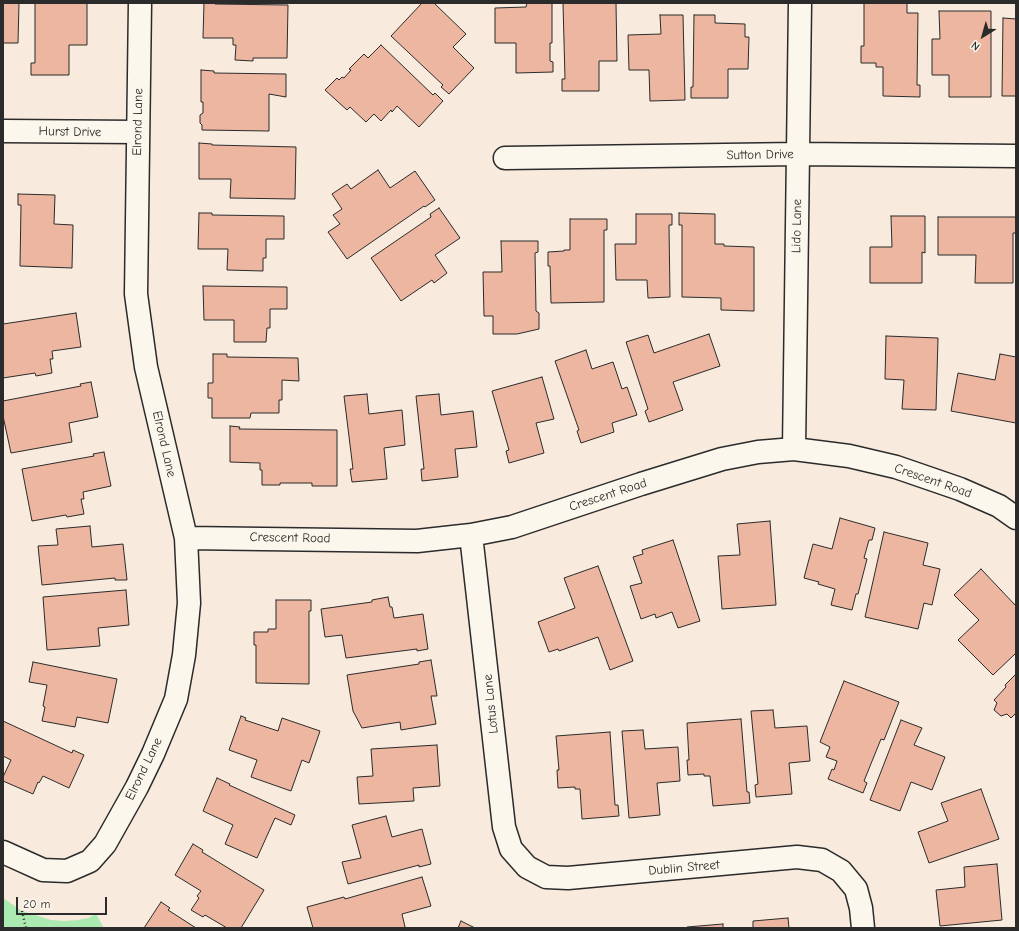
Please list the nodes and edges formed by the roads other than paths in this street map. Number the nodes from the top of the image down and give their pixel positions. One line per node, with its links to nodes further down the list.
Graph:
1 (140, 3): 4 (street, Elrond Lane)
2 (800, 3): 5 (street, Lido Lane)
3 (3, 131): 4 (street, Hurst Drive)
4 (137, 132): 11 (street, Elrond Lane)
5 (798, 154): 6 (street, Sutton Drive); 7 (street, Sutton Drive); 8 (street, Lido Lane)
6 (1016, 156)
7 (505, 158)
8 (794, 450): 9 (street, Crescent Road); 10 (street, Crescent Road)
9 (1016, 518)
10 (471, 535): 11 (street, Crescent Road); 13 (street, Lotus Lane)
11 (186, 538): 12 (street, Elrond Lane)
12 (3, 852)
13 (527, 867): 14 (street, Dublin Street)
14 (863, 928)

